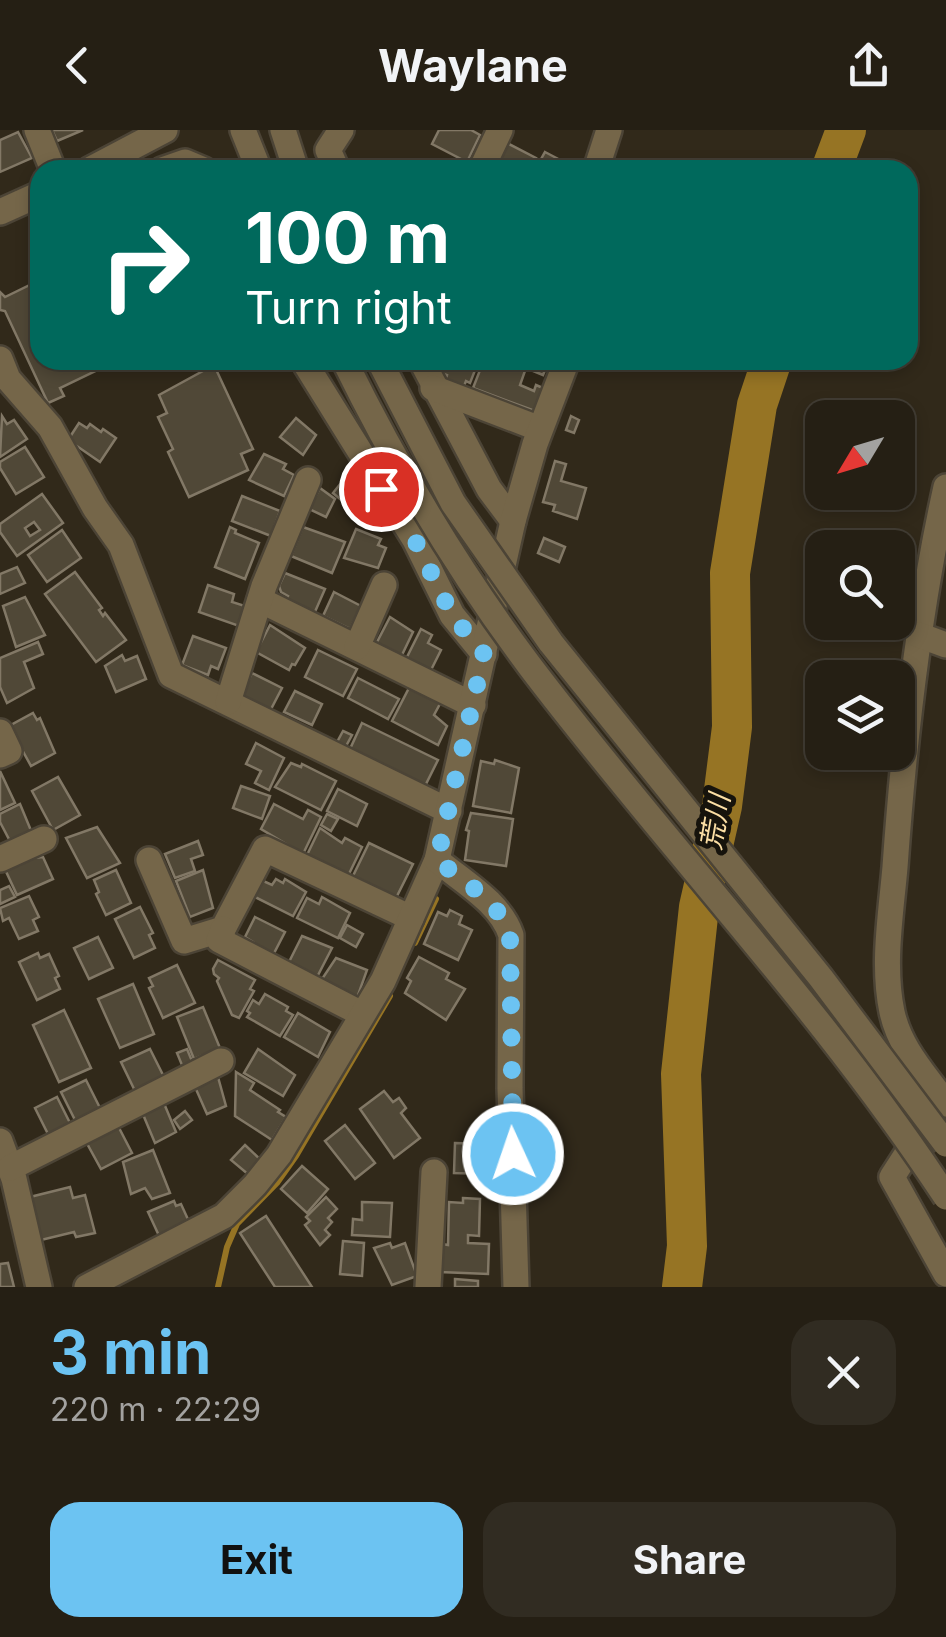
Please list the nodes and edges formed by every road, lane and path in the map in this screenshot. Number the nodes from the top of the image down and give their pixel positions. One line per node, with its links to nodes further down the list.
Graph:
1 (37, 130): 8 (street)
2 (165, 130): 9 (street)
3 (243, 130): 10 (street)
4 (283, 130): 11 (street)
5 (341, 130): 12 (street)
6 (500, 130): 13 (street)
7 (609, 130): 14 (street)
8 (49, 160)
9 (114, 160)
10 (255, 160)
11 (293, 160)
12 (332, 160)
13 (486, 160)
14 (599, 160)
15 (30, 198): 16 (street)
16 (0, 212)
17 (0, 359): 34 (street)
18 (309, 370): 33 (street)
19 (349, 370): 52 (street, bridge)
20 (384, 370): 49 (street, bridge)
21 (425, 370): 23 (street)
22 (563, 370): 24 (street)
23 (433, 388): 24 (street); 27 (street)
24 (540, 429): 27 (street)
25 (308, 480): 29 (street)
26 (946, 487): 30 (street)
27 (513, 521): 33 (street)
28 (384, 585): 32 (street)
29 (260, 600): 32 (street); 34 (street)
30 (920, 635): 31 (street); 47 (street)
31 (946, 646)
32 (357, 648): 35 (street)
33 (484, 654): 35 (street)
34 (228, 702): 38 (street)
35 (473, 704): 38 (street)
36 (0, 732): 37 (street)
37 (0, 755)
38 (449, 811): 42 (street)
39 (44, 838): 40 (street)
40 (0, 859)
41 (150, 860): 44 (street)
42 (437, 860): 43 (street); 57 (street)
43 (411, 918): 44 (street); 45 (street)
44 (223, 929): 45 (street)
45 (362, 1014): 55 (street)
46 (222, 1061): 51 (street)
47 (945, 1100): 53 (street)
48 (0, 1140): 51 (street)
49 (946, 1144)
50 (434, 1172): 56 (street)
51 (8, 1177): 54 (street)
52 (946, 1197)
53 (946, 1274)
54 (39, 1287)
55 (87, 1287)
56 (428, 1287)
57 (516, 1287)

